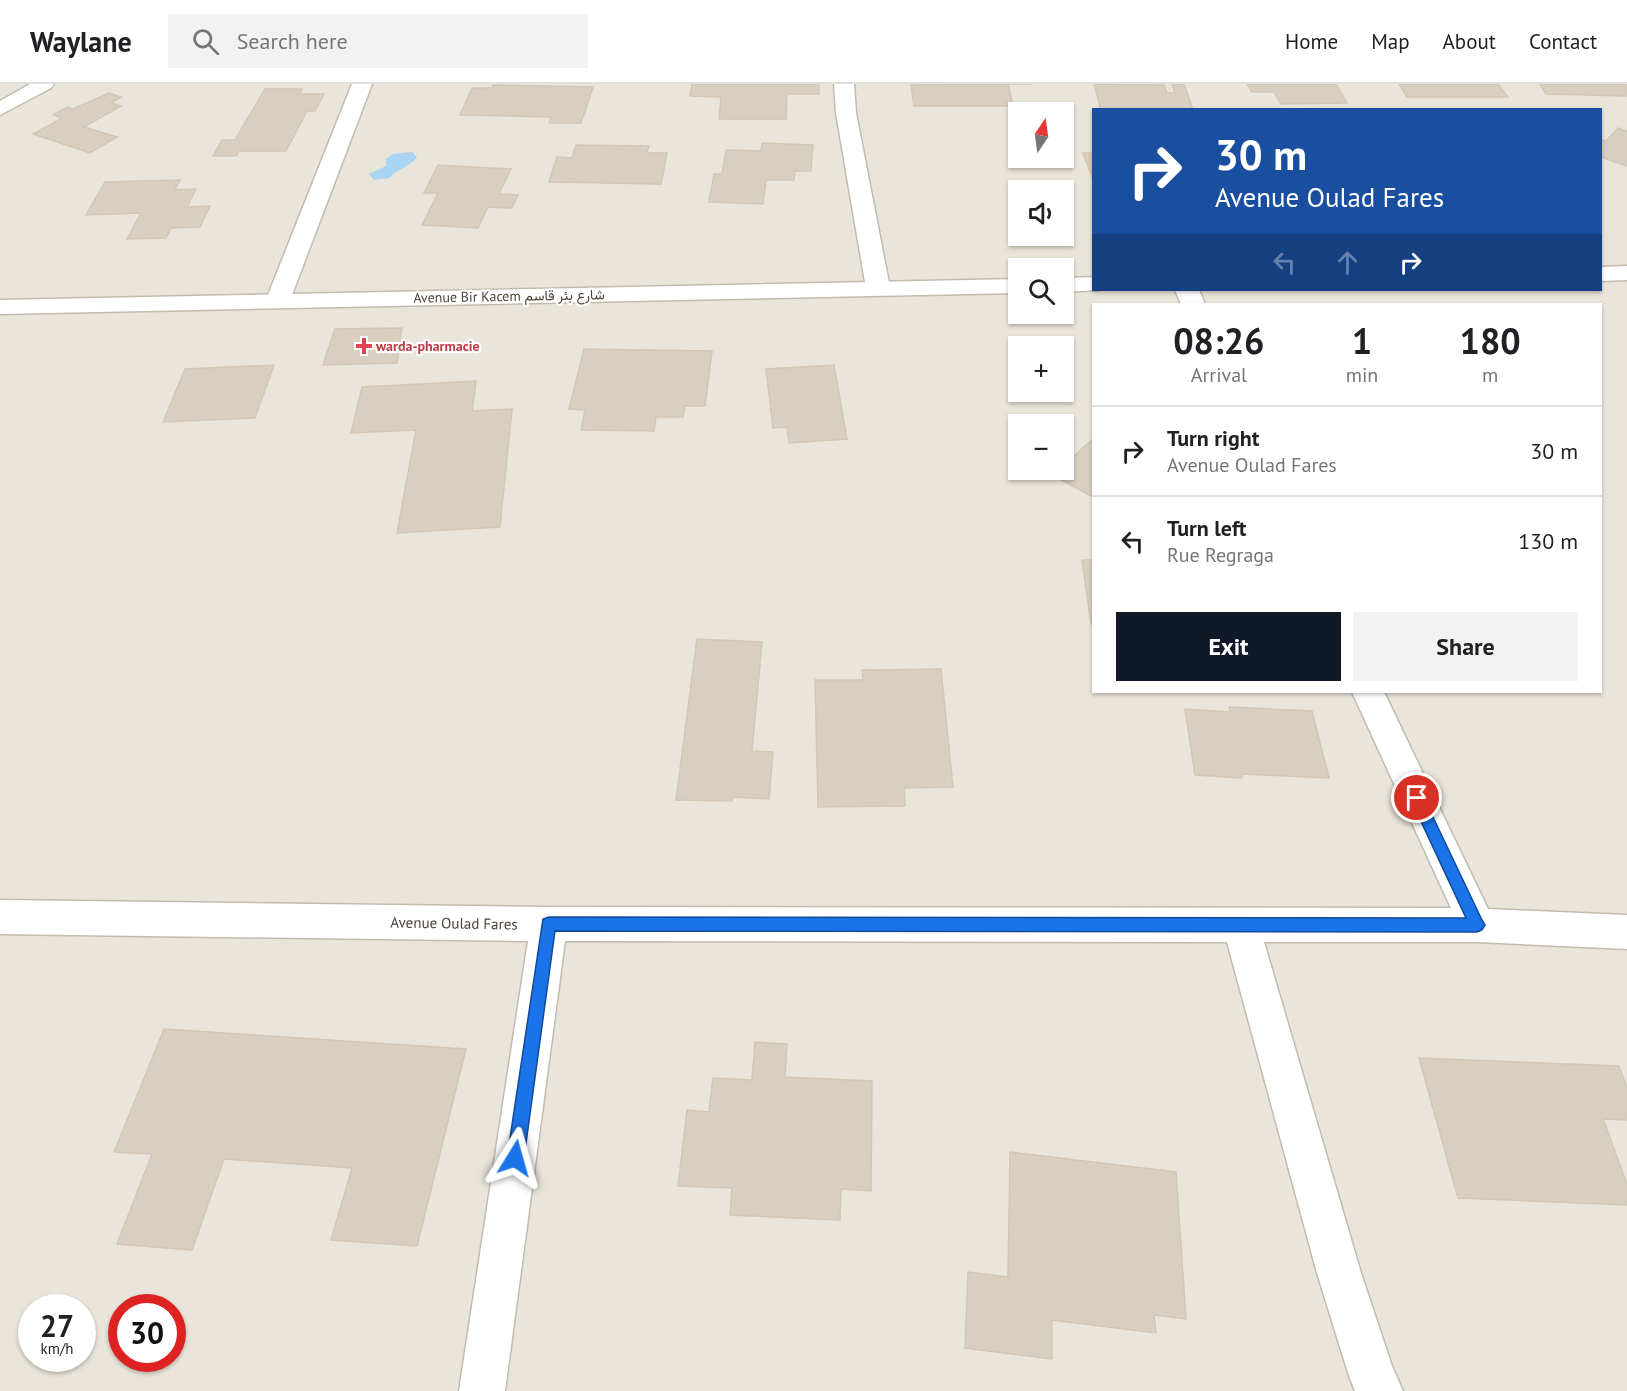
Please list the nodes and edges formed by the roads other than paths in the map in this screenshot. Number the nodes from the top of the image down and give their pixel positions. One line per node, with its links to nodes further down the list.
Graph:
1 (44, 84): 4 (street)
2 (362, 84): 11 (street)
3 (844, 84): 10 (street)
4 (0, 110)
5 (1627, 273): 6 (street)
6 (1602, 274)
7 (1092, 284): 8 (street)
8 (1074, 285)
9 (1008, 286): 10 (street, Avenue Bir Kacem شارع بئر قاسم)
10 (878, 288): 11 (street, Avenue Bir Kacem شارع بئر قاسم)
11 (278, 300): 12 (street, Avenue Bir Kacem شارع بئر قاسم)
12 (0, 308)
13 (1368, 693): 16 (street)
14 (0, 916): 15 (street, Avenue Oulad Fares)
15 (549, 924): 17 (street, Avenue Oulad Fares); 19 (street)
16 (1477, 925): 17 (street, Avenue Oulad Fares); 18 (street, Avenue Oulad Fares)
17 (1241, 926): 20 (street)
18 (1627, 932)
19 (482, 1391)
20 (1380, 1391)

